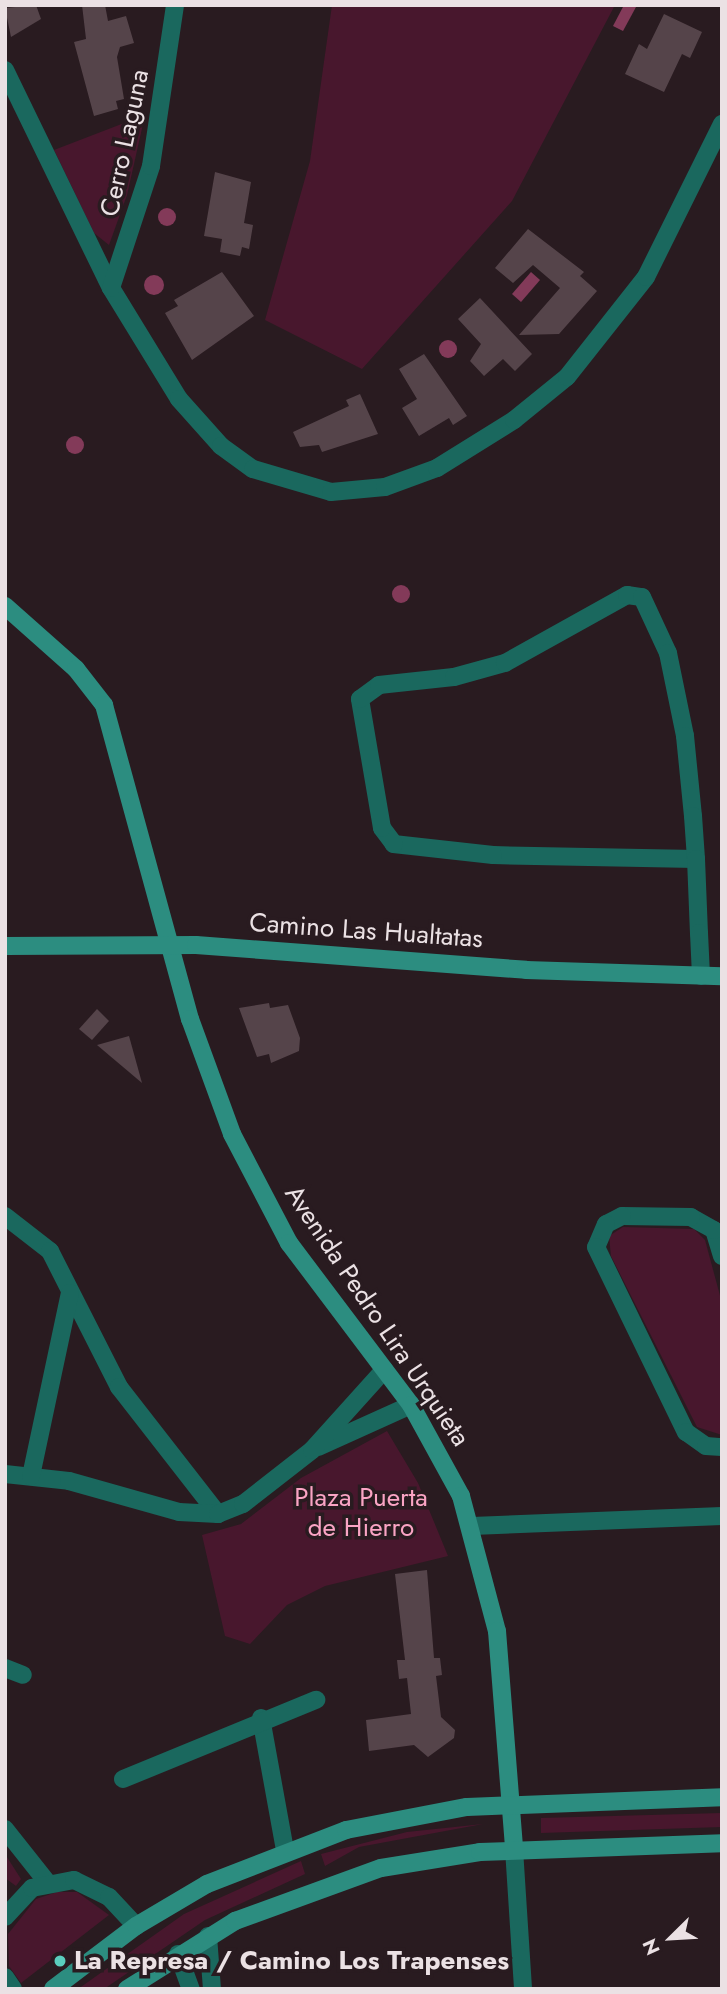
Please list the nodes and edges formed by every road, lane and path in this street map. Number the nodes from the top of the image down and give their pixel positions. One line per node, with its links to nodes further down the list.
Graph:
1 (175, 5): 4 (street, Cerro Laguna)
2 (5, 70): 4 (street)
3 (722, 124): 4 (street)
4 (111, 288)
5 (5, 606): 7 (main road, Avenida Pedro Lira Urquieta)
6 (696, 859): 6 (street); 9 (street)
7 (170, 944): 8 (main road, Camino Las Hualtatas); 9 (main road, Camino Las Hualtatas); 14 (main road, Avenida Pedro Lira Urquieta)
8 (5, 946)
9 (701, 976): 10 (main road, Camino Las Hualtatas)
10 (722, 976)
11 (5, 1216): 13 (street)
12 (722, 1256): 16 (street)
13 (70, 1293): 19 (street); 20 (street)
14 (384, 1370): 15 (main road, Avenida Pedro Lira Urquieta); 17 (street)
15 (411, 1405): 17 (street); 22 (main road, Avenida Pedro Lira Urquieta)
16 (722, 1447)
17 (312, 1450): 20 (street)
18 (5, 1474): 19 (street)
19 (31, 1476): 20 (street)
20 (218, 1514)
21 (722, 1516): 22 (street)
22 (472, 1525): 29 (main road, Avenida Pedro Lira Urquieta)
23 (5, 1668): 24 (street)
24 (23, 1675)
25 (316, 1700): 26 (street)
26 (261, 1718): 27 (street); 33 (street)
27 (123, 1779)
28 (722, 1797): 29 (main road)
29 (511, 1804): 32 (main road, Avenida Pedro Lira Urquieta); 33 (main road)
30 (5, 1829): 34 (street)
31 (722, 1843): 32 (main road)
32 (514, 1849): 37 (main road); 45 (street, Avenida Pedro Lira Urquieta)
33 (285, 1850): 36 (main road)
34 (47, 1882): 35 (street); 36 (street)
35 (8, 1904)
36 (136, 1926): 41 (main road)
37 (208, 1936): 38 (main road); 44 (street)
38 (178, 1954): 42 (main road); 43 (street)
39 (5, 1977): 40 (street)
40 (13, 1989)
41 (53, 1989)
42 (127, 1989)
43 (191, 1989)
44 (212, 1989)
45 (523, 1989)

